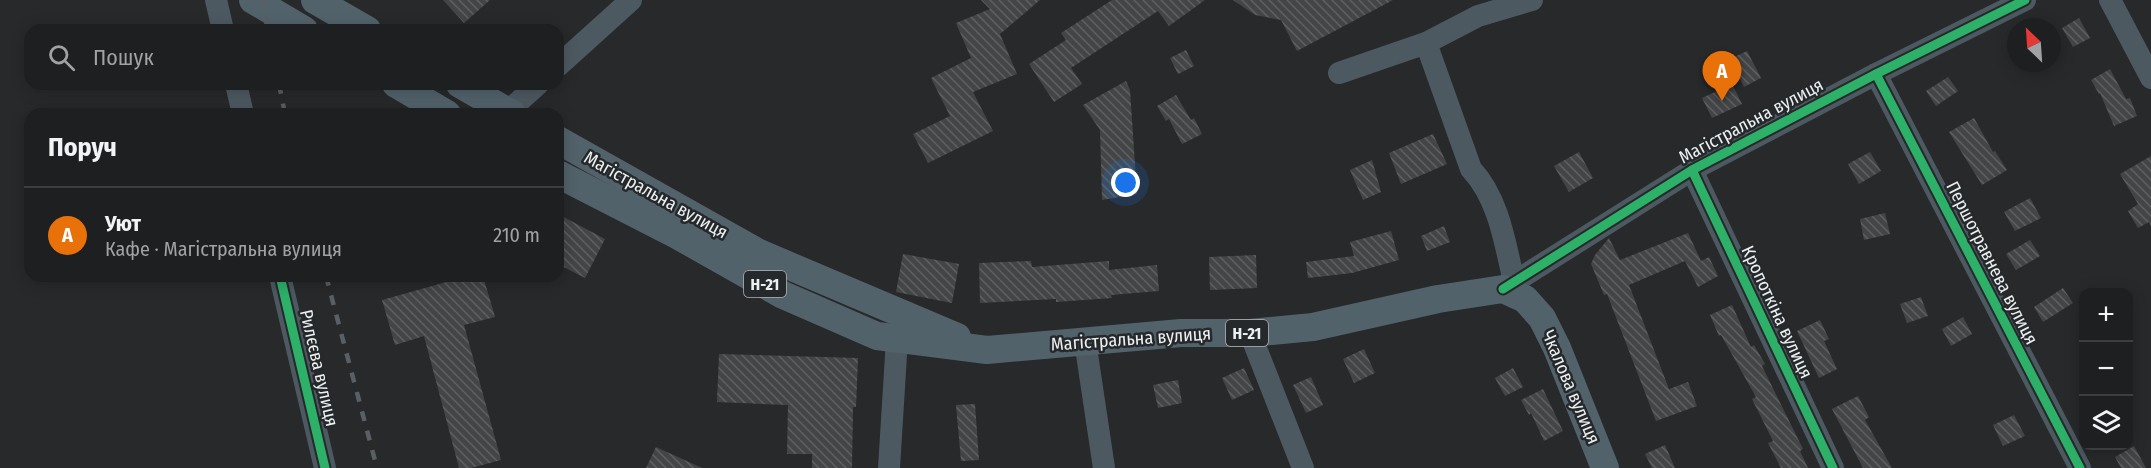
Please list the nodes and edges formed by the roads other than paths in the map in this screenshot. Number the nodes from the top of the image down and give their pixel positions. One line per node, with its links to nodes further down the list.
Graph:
1 (216, 0): 8 (street)
2 (253, 0): 9 (main road)
3 (315, 0): 10 (main road)
4 (631, 0): 12 (street)
5 (1532, 0): 11 (street)
6 (2025, 0): 14 (street, Магістральна вулиця)
7 (2110, 0): 15 (street)
8 (222, 24)
9 (294, 24)
10 (357, 24)
11 (1425, 43): 13 (street); 28 (street)
12 (564, 61)
13 (1339, 73)
14 (1876, 74): 25 (street, Магістральна вулиця); 39 (street, Першотравнева вулиця)
15 (2151, 78)
16 (237, 90): 20 (street)
17 (406, 90): 21 (main road)
18 (470, 90): 22 (main road)
19 (532, 90): 23 (street)
20 (242, 108)
21 (437, 108)
22 (500, 108)
23 (513, 108)
24 (564, 143): 32 (main road, Магістральна вулиця)
25 (1692, 170): 28 (street, Магістральна вулиця); 38 (street, Кропоткіна вулиця)
26 (564, 177): 30 (main road, Магістральна вулиця / Н-21)
27 (281, 282): 33 (street, Рилєєва вулиця)
28 (1509, 286): 29 (main road, Магістральна вулиця / Н-21); 37 (main road, Чкалова вулиця)
29 (1250, 333): 31 (main road, Магістральна вулиця / Н-21); 36 (street)
30 (897, 339): 32 (main road, Магістральна вулиця / Н-21); 34 (street)
31 (1085, 341): 32 (main road, Магістральна вулиця / Н-21); 35 (street)
32 (987, 350)
33 (325, 468)
34 (889, 468)
35 (1104, 468)
36 (1303, 468)
37 (1605, 468)
38 (1833, 468)
39 (2080, 468)

